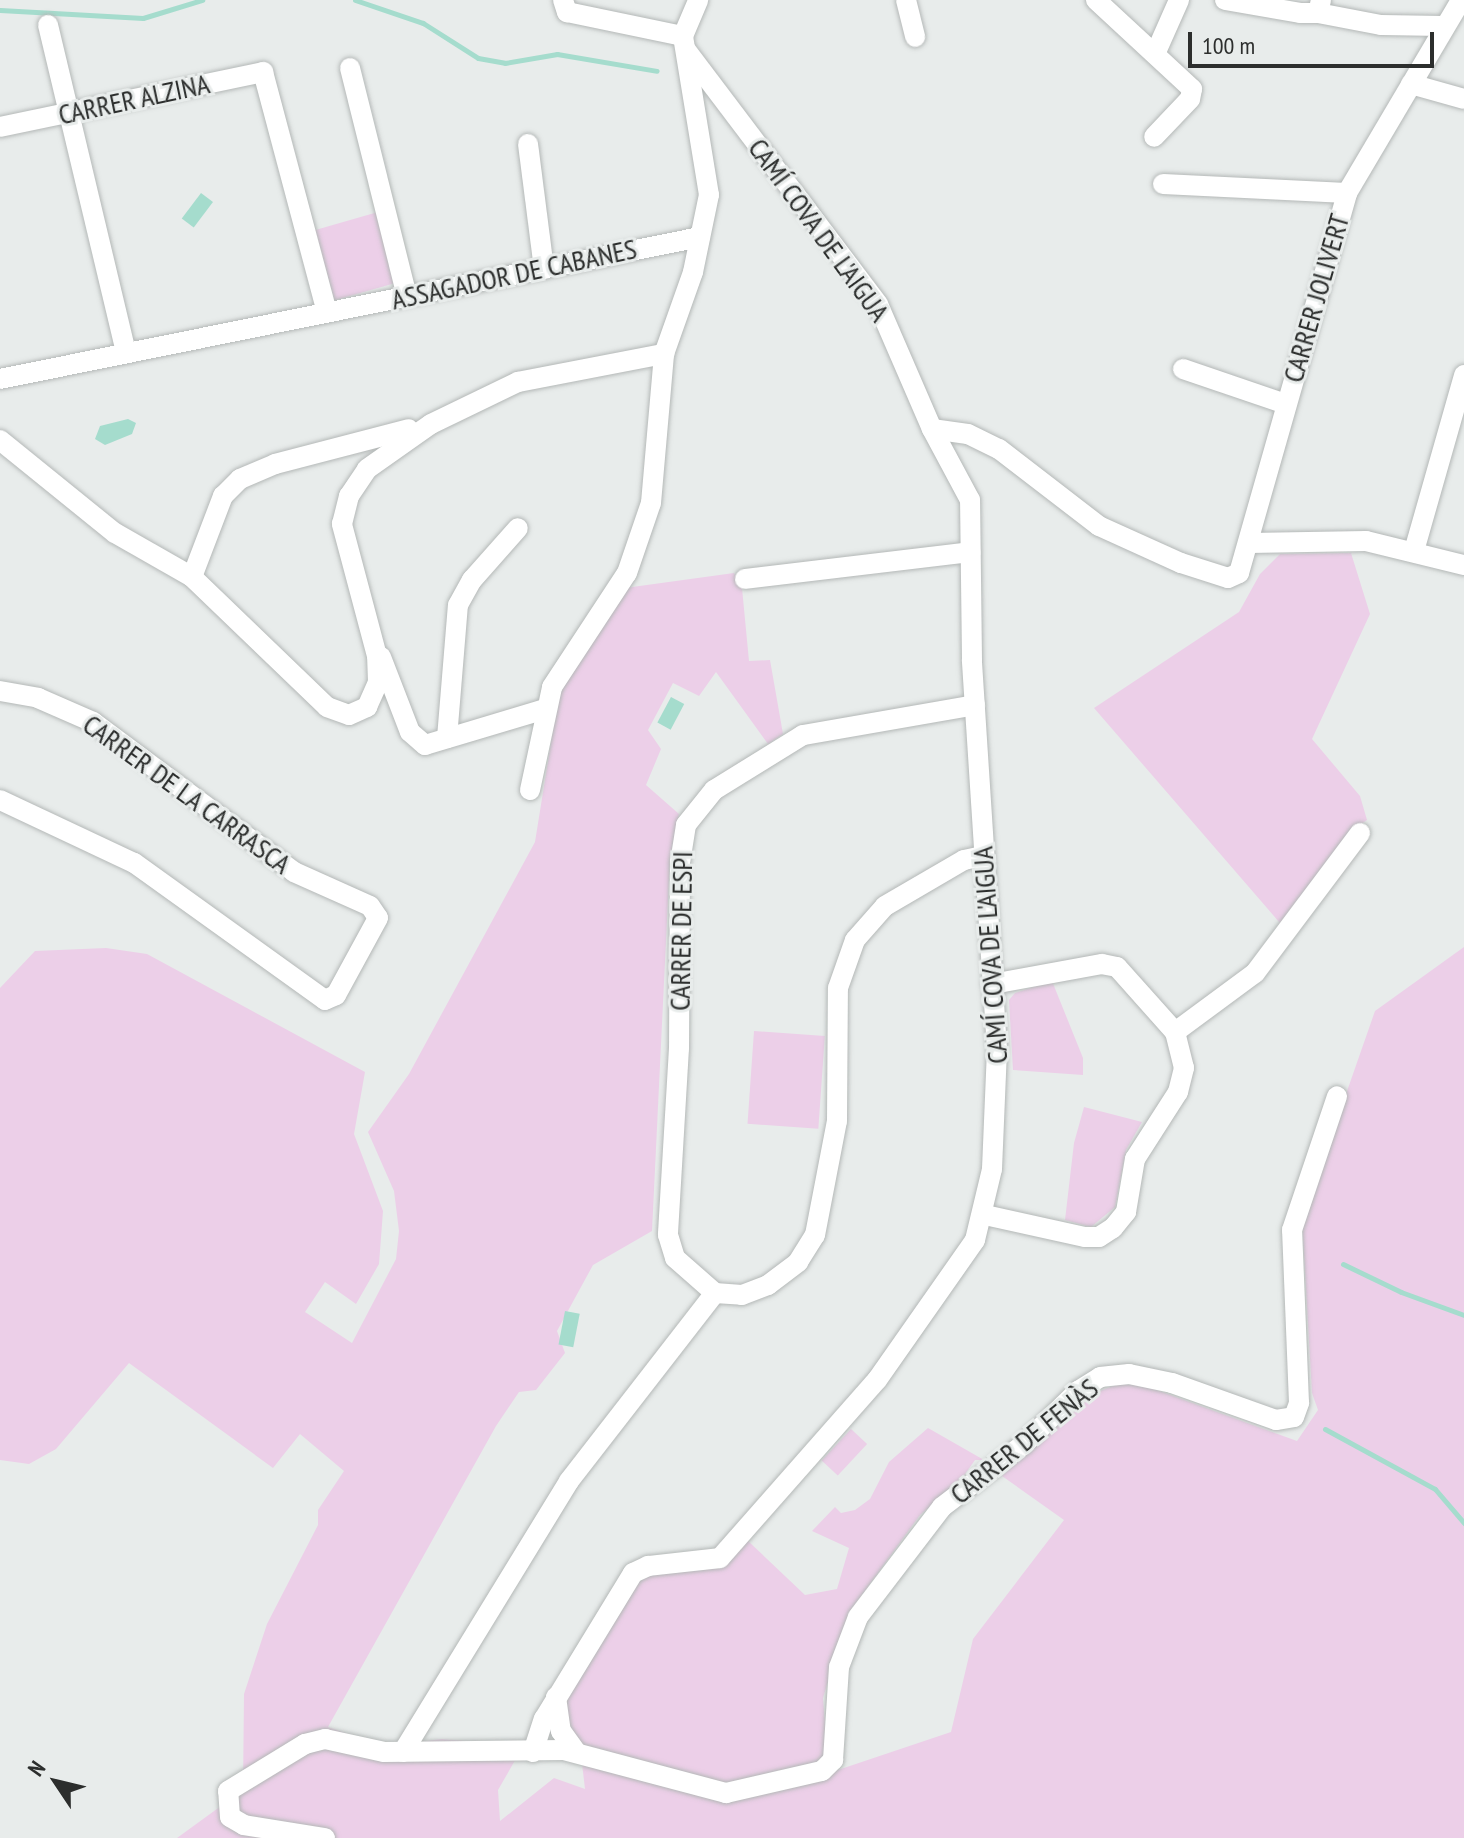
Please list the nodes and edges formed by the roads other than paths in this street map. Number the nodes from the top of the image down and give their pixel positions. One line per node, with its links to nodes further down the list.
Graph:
1 (563, 0): 12 (street)
2 (698, 0): 12 (street)
3 (906, 0): 11 (street)
4 (1096, 0): 13 (street)
5 (1179, 0): 13 (street)
6 (1225, 0): 8 (street)
7 (1461, 0): 10 (street, CARRER JOLIVERT)
8 (1313, 9): 10 (street)
9 (48, 25): 17 (street)
10 (1443, 26): 15 (street, CARRER JOLIVERT)
11 (915, 37)
12 (685, 43): 23 (street); 34 (street, CAMÍ COVA DE L'AIGUA)
13 (1156, 52): 19 (street)
14 (350, 68): 25 (street)
15 (1411, 84): 16 (street); 22 (street, CARRER JOLIVERT)
16 (1464, 99)
17 (69, 114): 18 (street, CARRER ALZINA); 26 (street, CARRER ALZINA); 27 (street)
18 (0, 127)
19 (1154, 137)
20 (528, 144): 24 (street)
21 (1163, 184): 22 (street, CARRER JOLIVERT)
22 (1347, 193): 32 (street, CARRER JOLIVERT)
23 (700, 237): 24 (street, ASSAGADOR DE CABANES); 28 (street)
24 (544, 269): 25 (street, ASSAGADOR DE CABANES)
25 (407, 296): 26 (street, ASSAGADOR DE CABANES)
26 (327, 312): 27 (street, ASSAGADOR DE CABANES)
27 (126, 353): 31 (street, ASSAGADOR DE CABANES)
28 (664, 354): 33 (street); 46 (street)
29 (1183, 369): 32 (street, CARRER JOLIVERT)
30 (1464, 375): 38 (street)
31 (0, 379)
32 (1286, 404): 37 (street, CARRER JOLIVERT)
33 (431, 424): 41 (street); 43 (street)
34 (932, 429): 37 (street, CARRER JOLIVERT); 39 (street, CAMÍ COVA DE L'AIGUA)
35 (0, 440): 41 (street)
36 (518, 528): 47 (street)
37 (1249, 543): 38 (street)
38 (1414, 551): 40 (street)
39 (970, 552): 42 (street); 45 (street, CAMÍ COVA DE L'AIGUA)
40 (1464, 565)
41 (192, 577): 43 (street)
42 (745, 579)
43 (377, 656): 47 (street)
44 (0, 691): 49 (street, CARRER DE LA CARRASCA)
45 (975, 705): 51 (street, CAMÍ COVA DE L'AIGUA); 56 (street, CARRER DE ESPI)
46 (545, 709): 47 (street); 48 (street)
47 (447, 738)
48 (530, 790)
49 (0, 800)
50 (1360, 833): 53 (street)
51 (983, 856): 52 (street, CAMÍ COVA DE L'AIGUA); 56 (street)
52 (992, 984): 53 (street); 55 (street, CAMÍ COVA DE L'AIGUA)
53 (1175, 1032): 55 (street)
54 (1337, 1096): 60 (street, CARRER DE FENÀS)
55 (985, 1215): 57 (street, CAMÍ COVA DE L'AIGUA)
56 (715, 1293): 58 (street)
57 (556, 1697): 59 (street, CAMÍ COVA DE L'AIGUA); 60 (street)
58 (403, 1752): 59 (street); 61 (street)
59 (533, 1752): 60 (street)
60 (576, 1752)
61 (325, 1838)

